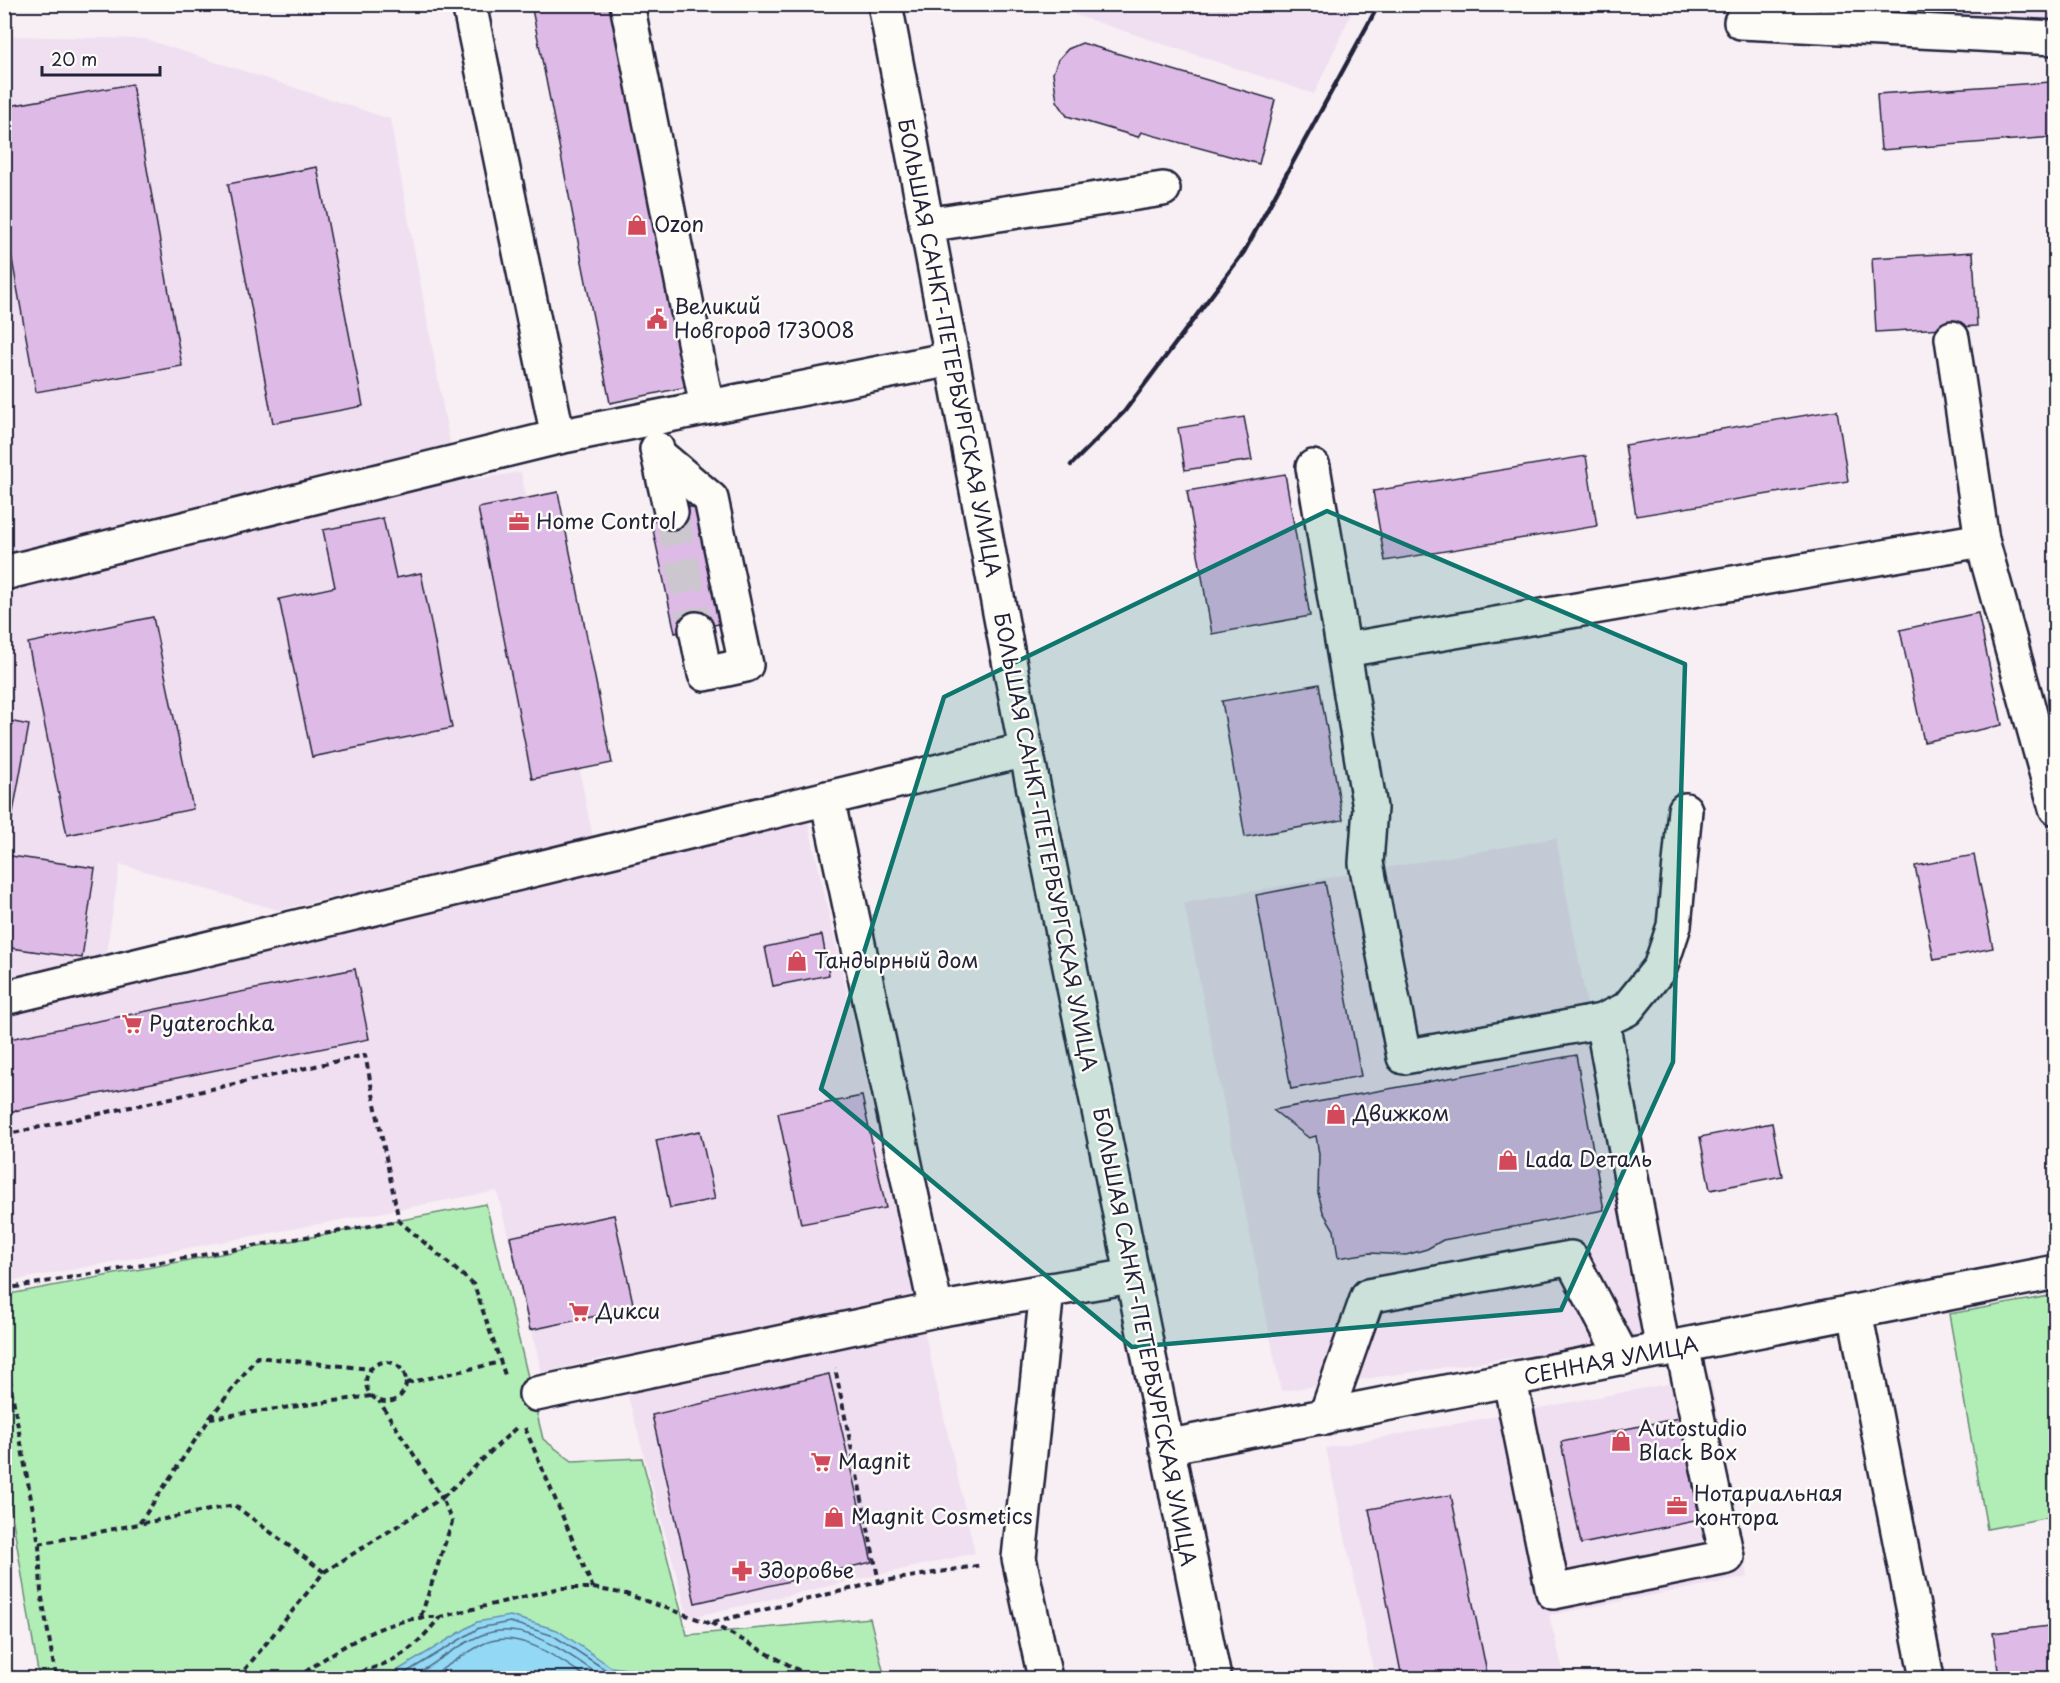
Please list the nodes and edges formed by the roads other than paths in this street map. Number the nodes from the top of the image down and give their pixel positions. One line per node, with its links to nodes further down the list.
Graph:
1 (470, 4): 12 (main road)
2 (627, 4): 10 (main road)
3 (885, 4): 7 (main road, БОЛЬШАЯ САНКТ-ПЕТЕРБУРГСКАЯ УЛИЦА)
4 (1741, 22): 5 (main road)
5 (2055, 38)
6 (1163, 189): 7 (main road)
7 (926, 225): 9 (main road, БОЛЬШАЯ САНКТ-ПЕТЕРБУРГСКАЯ УЛИЦА)
8 (1952, 338): 16 (main road)
9 (951, 359): 10 (main road); 20 (main road, БОЛЬШАЯ САНКТ-ПЕТЕРБУРГСКАЯ УЛИЦА)
10 (707, 407): 11 (main road)
11 (651, 418): 12 (main road); 13 (main road)
12 (558, 437): 17 (main road)
13 (659, 455): 15 (main road); 18 (main road)
14 (1313, 467): 19 (main road)
15 (671, 512)
16 (1982, 540): 19 (main road); 22 (main road)
17 (4, 573)
18 (696, 629)
19 (1345, 650): 25 (main road)
20 (1026, 750): 21 (main road); 27 (main road, БОЛЬШАЯ САНКТ-ПЕТЕРБУРГСКАЯ УЛИЦА)
21 (827, 798): 24 (main road); 29 (main road)
22 (2055, 808)
23 (1685, 810): 25 (main road)
24 (4, 998)
25 (1602, 1021): 31 (main road)
26 (2055, 1272): 30 (main road, СЕННАЯ УЛИЦА)
27 (1131, 1276): 28 (main road); 36 (main road, БОЛЬШАЯ САНКТ-ПЕТЕРБУРГСКАЯ УЛИЦА)
28 (1047, 1290): 29 (main road); 37 (main road)
29 (936, 1310): 34 (main road)
30 (1855, 1312): 31 (main road, СЕННАЯ УЛИЦА); 39 (main road)
31 (1673, 1348): 32 (main road, СЕННАЯ УЛИЦА); 33 (main road)
32 (1623, 1359): 33 (main road, СЕННАЯ УЛИЦА); 35 (main road)
33 (1510, 1381): 35 (main road, СЕННАЯ УЛИЦА)
34 (536, 1394)
35 (1325, 1418): 36 (main road, СЕННАЯ УЛИЦА)
36 (1166, 1447): 38 (main road, БОЛЬШАЯ САНКТ-ПЕТЕРБУРГСКАЯ УЛИЦА)
37 (1045, 1678)
38 (1214, 1678)
39 (1927, 1678)

